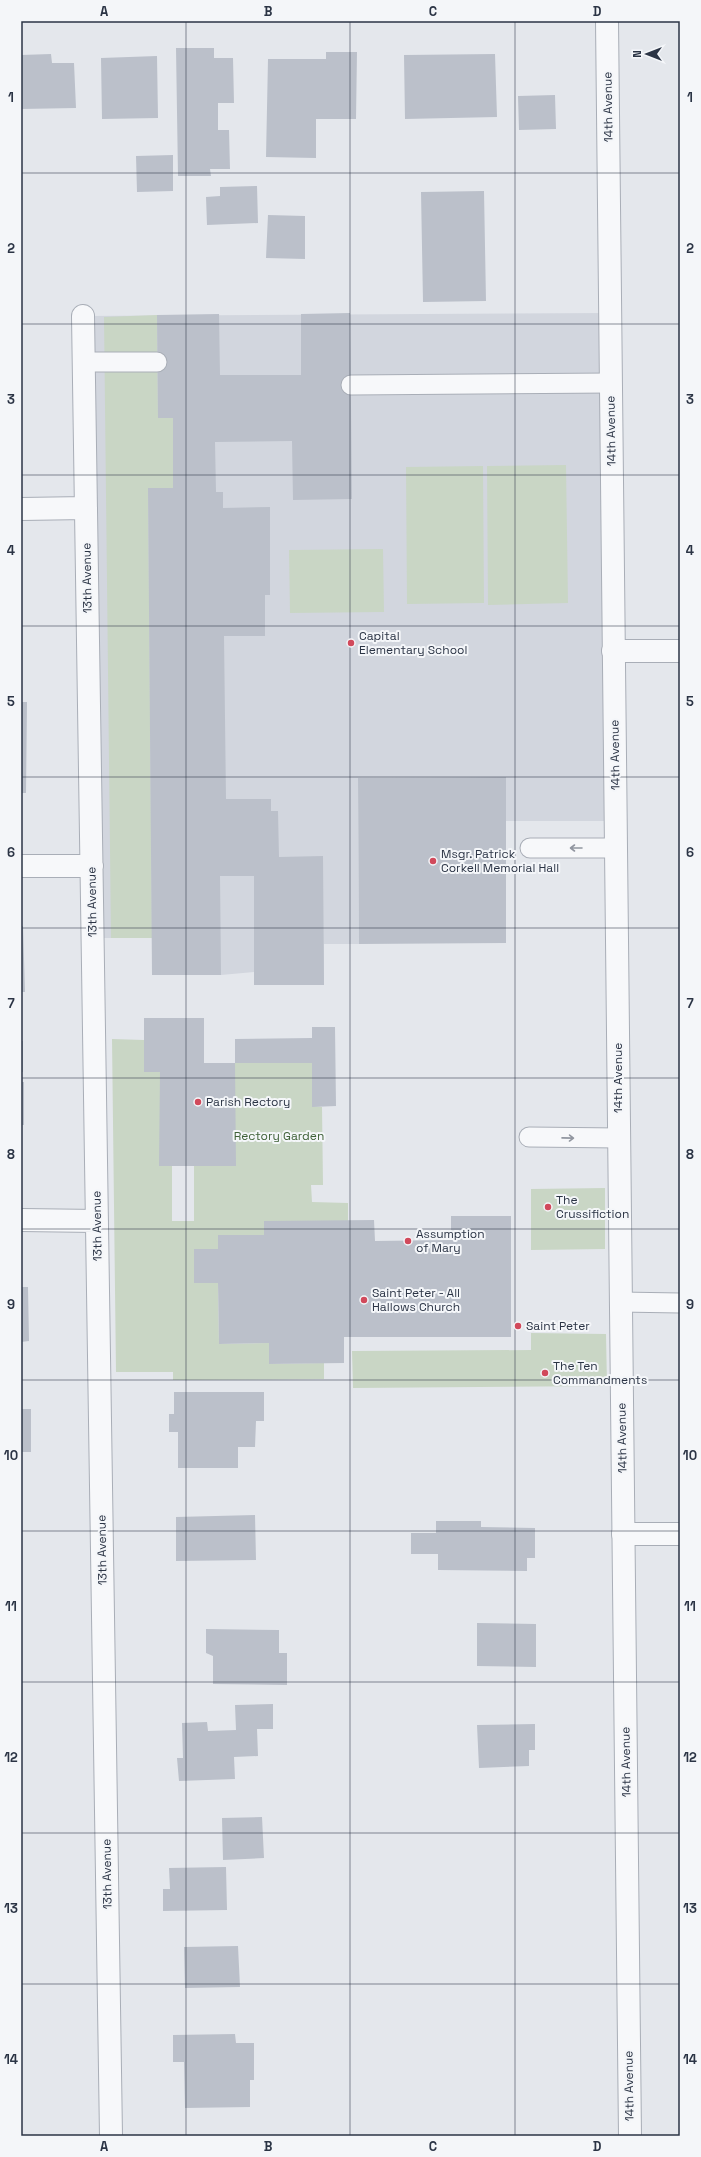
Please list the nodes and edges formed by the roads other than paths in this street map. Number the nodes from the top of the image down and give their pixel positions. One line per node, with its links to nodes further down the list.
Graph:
1 (607, 21): 5 (street, 14th Avenue)
2 (83, 316): 3 (street, 13th Avenue)
3 (84, 362): 4 (lane); 8 (street, 13th Avenue)
4 (157, 362)
5 (611, 383): 6 (lane); 9 (street, 14th Avenue)
6 (351, 385)
7 (21, 508): 8 (street)
8 (86, 508): 14 (street, 13th Avenue)
9 (614, 651): 10 (street); 12 (street, 14th Avenue)
10 (680, 651)
11 (530, 848): 12 (lane, one-way to 11)
12 (615, 848): 16 (street, 14th Avenue)
13 (21, 866): 14 (street)
14 (92, 866): 18 (street, 13th Avenue)
15 (529, 1137): 16 (lane, one-way to 16)
16 (619, 1138): 19 (street, 14th Avenue)
17 (21, 1220): 18 (street)
18 (97, 1221): 23 (street, 13th Avenue)
19 (620, 1302): 20 (lane); 21 (street, 14th Avenue)
20 (680, 1303)
21 (623, 1534): 22 (street); 24 (street, 14th Avenue)
22 (680, 1534)
23 (111, 2136)
24 (630, 2136)

